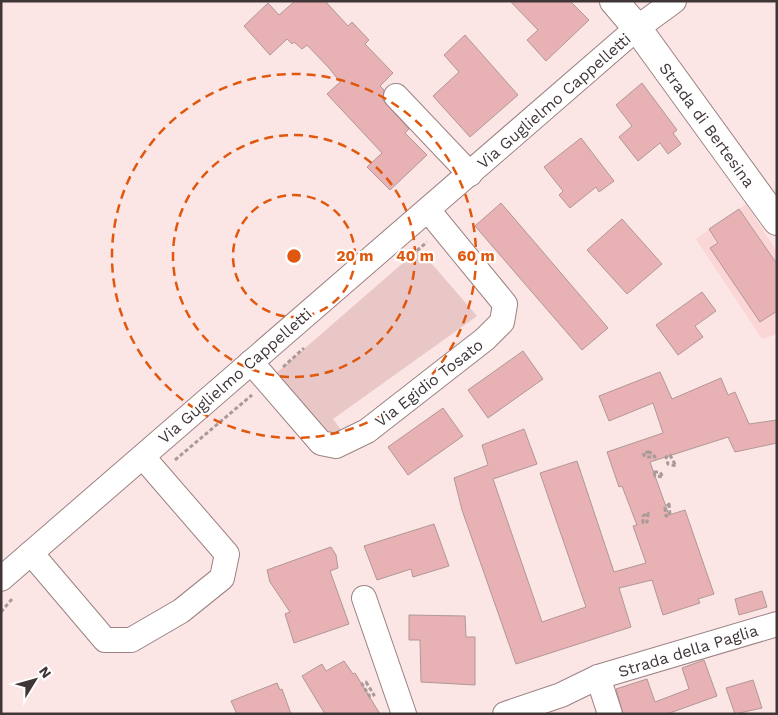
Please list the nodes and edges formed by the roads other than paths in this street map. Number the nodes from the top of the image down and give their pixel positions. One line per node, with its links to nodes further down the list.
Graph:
1 (614, 1): 3 (street, Strada di Bertesina)
2 (674, 1): 3 (street)
3 (637, 28): 5 (street, Via Guglielmo Cappelletti); 7 (street, Strada di Bertesina)
4 (396, 96): 5 (street, Via Guglielmo Cappelletti)
5 (470, 174): 6 (street, Via Guglielmo Cappelletti)
6 (428, 210): 8 (street, Via Guglielmo Cappelletti); 8 (street, Via Egidio Tosato)
7 (777, 221)
8 (251, 362): 9 (street, Via Guglielmo Cappelletti)
9 (143, 457): 10 (street, Via Guglielmo Cappelletti); 10 (street)
10 (31, 553): 11 (street, Via Guglielmo Cappelletti)
11 (1, 579)
12 (364, 598): 15 (street)
13 (777, 624): 14 (street, Strada della Paglia)
14 (598, 678): 16 (street, Strada della Paglia); 17 (street, Strada della Paglia)
15 (404, 714)
16 (505, 714)
17 (610, 714)

